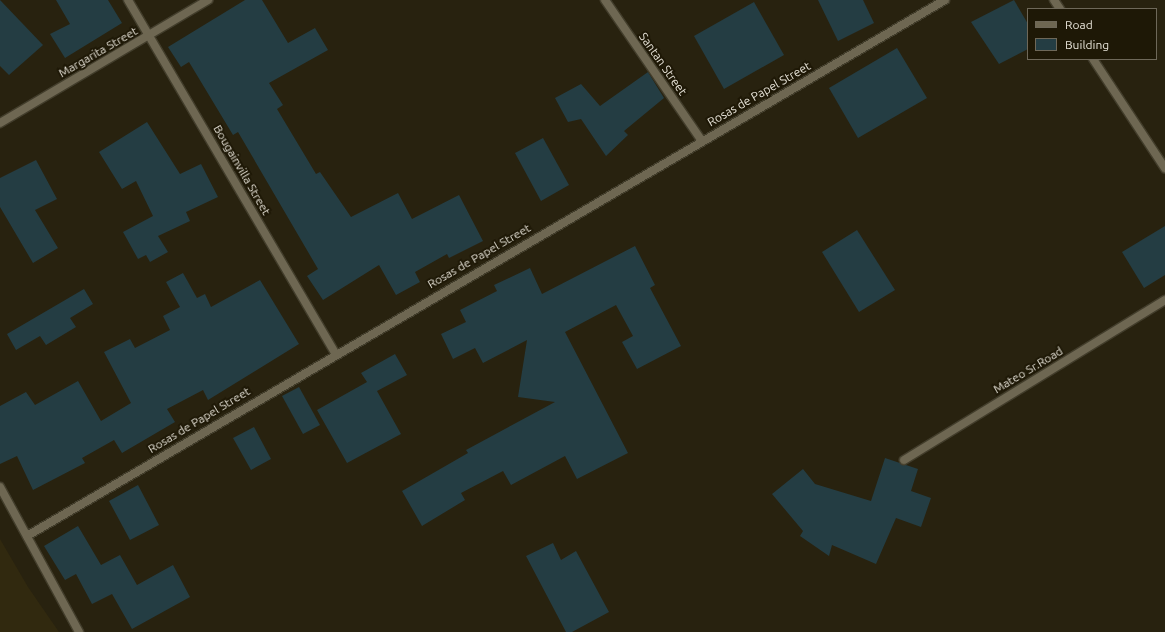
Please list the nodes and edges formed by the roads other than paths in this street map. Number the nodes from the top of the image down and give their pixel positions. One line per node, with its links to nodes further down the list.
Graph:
1 (128, 0): 5 (street, Bougainvilla Street)
2 (208, 0): 5 (street, Margarita Street)
3 (604, 0): 8 (street, Santan Street)
4 (945, 0): 8 (street, Rosas de Papel Street)
5 (150, 36): 7 (street, Margarita Street); 11 (street, Bougainvilla Street)
6 (1094, 60): 9 (street)
7 (0, 123)
8 (702, 141): 11 (street, Rosas de Papel Street)
9 (1165, 168)
10 (1165, 300): 12 (street, Mateo Sr.Road)
11 (335, 353): 14 (street, Rosas de Papel Street)
12 (904, 460)
13 (0, 486): 14 (street)
14 (27, 536): 15 (street)
15 (79, 632)

